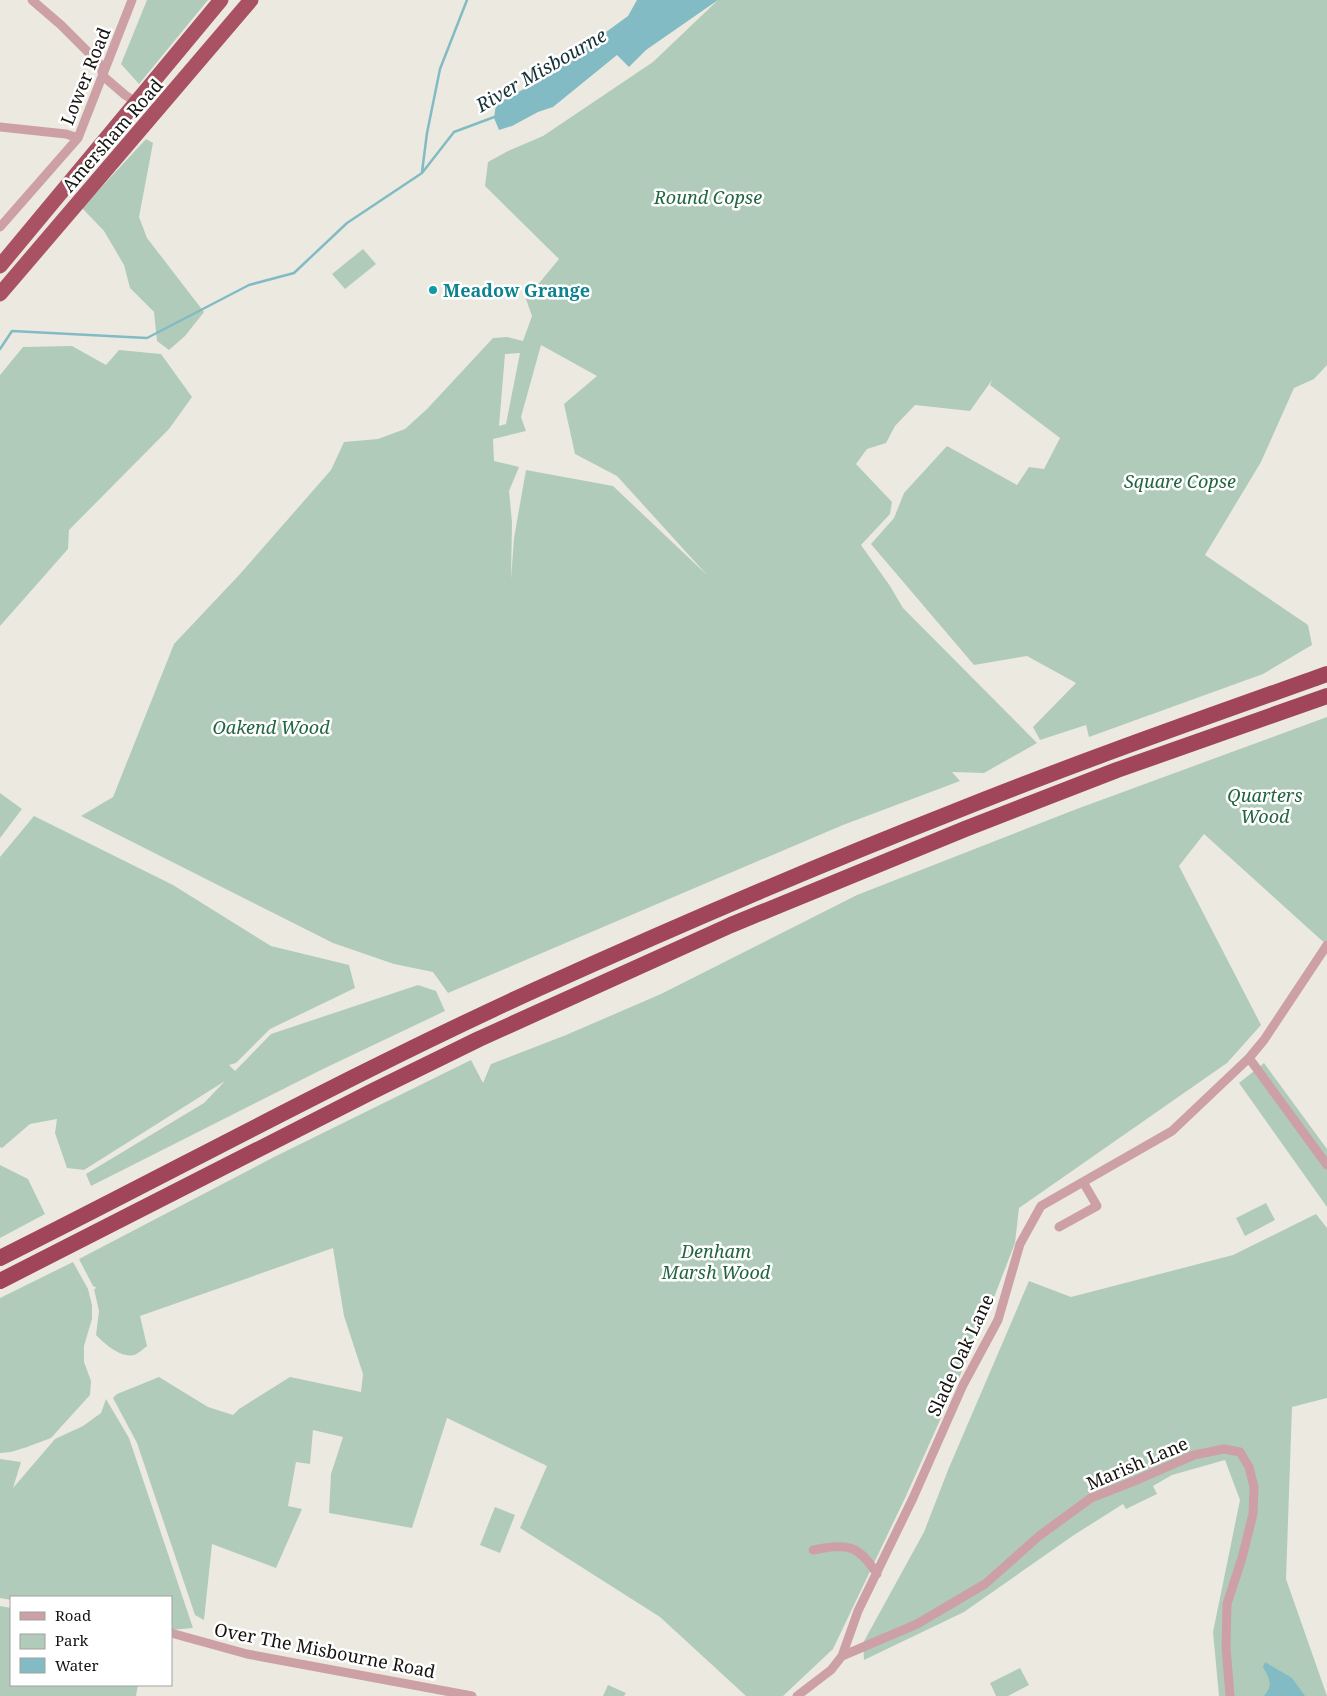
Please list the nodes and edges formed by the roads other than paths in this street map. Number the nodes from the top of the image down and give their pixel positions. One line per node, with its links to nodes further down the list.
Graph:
1 (32, 0): 5 (street)
2 (132, 0): 5 (street, Lower Road)
3 (221, 0): 6 (highway)
4 (251, 0): 11 (highway, Amersham Road)
5 (103, 76): 6 (street); 8 (street, Lower Road)
6 (136, 102): 10 (highway)
7 (0, 127): 8 (street)
8 (78, 138): 9 (street, Lower Road)
9 (0, 227)
10 (0, 266)
11 (0, 294)
12 (1327, 674): 19 (highway)
13 (1327, 696): 20 (highway)
14 (1327, 945): 15 (street, Slade Oak Lane)
15 (1248, 1058): 16 (street); 17 (street, Slade Oak Lane)
16 (1327, 1165)
17 (1083, 1182): 18 (street); 22 (street, Slade Oak Lane)
18 (1059, 1228)
19 (0, 1258)
20 (0, 1281)
21 (813, 1550): 22 (street)
22 (877, 1574): 24 (street, Slade Oak Lane)
23 (172, 1633): 25 (street, Over The Misbourne Road)
24 (842, 1656): 26 (street, Slade Oak Lane); 27 (street, Marish Lane)
25 (472, 1696)
26 (797, 1696)
27 (1230, 1696)

